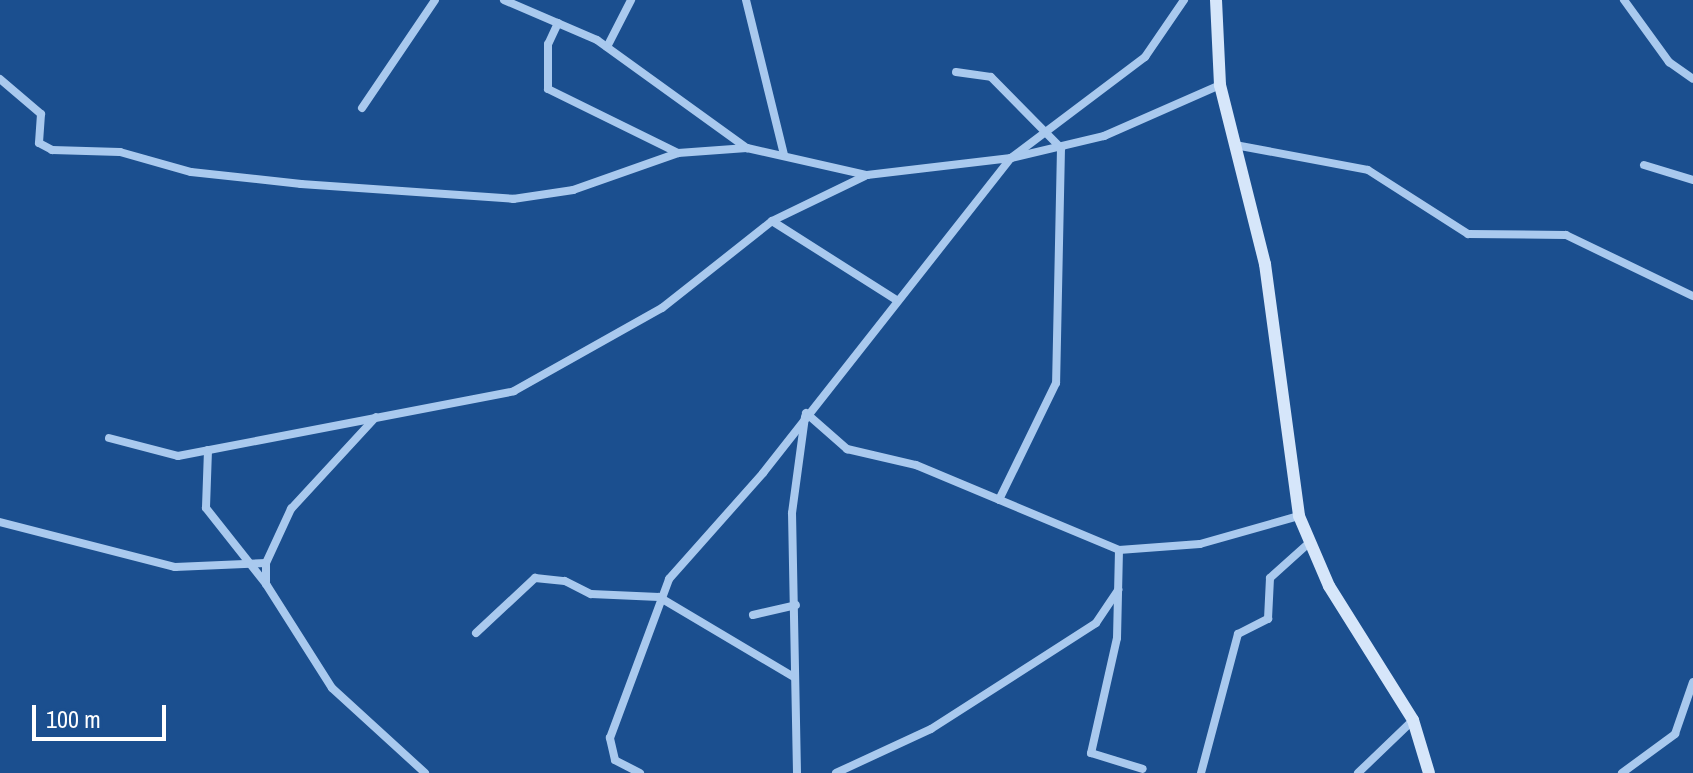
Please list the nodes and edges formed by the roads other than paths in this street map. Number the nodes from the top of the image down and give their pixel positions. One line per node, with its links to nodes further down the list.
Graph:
1 (435, 0): 14 (street)
2 (631, 0): 9 (street)
3 (746, 0): 20 (street)
4 (1184, 0): 15 (street)
5 (1216, 0): 13 (street)
6 (1624, 0): 12 (street)
7 (511, 1): 8 (street)
8 (558, 23): 9 (street); 19 (street)
9 (607, 47): 17 (street)
10 (956, 72): 15 (street)
11 (0, 79): 19 (street)
12 (1693, 79)
13 (1220, 85): 16 (street); 18 (street)
14 (362, 108)
15 (1043, 133): 18 (street); 21 (street)
16 (1235, 145): 26 (street); 33 (street)
17 (747, 148): 19 (street); 20 (street)
18 (1061, 148): 21 (street); 32 (street)
19 (678, 153)
20 (784, 155): 23 (street)
21 (1011, 158): 23 (street); 27 (street)
22 (1644, 165): 24 (street)
23 (867, 175): 25 (street)
24 (1693, 180)
25 (772, 221): 27 (street); 29 (street)
26 (1693, 296)
27 (898, 301): 28 (street)
28 (806, 413): 32 (street); 41 (street); 42 (street)
29 (376, 416): 31 (street); 37 (street)
30 (109, 438): 31 (street)
31 (208, 450): 38 (street)
32 (999, 500): 36 (street)
33 (1299, 516): 35 (street); 36 (street)
34 (0, 522): 38 (street)
35 (1310, 542): 47 (street); 53 (street)
36 (1119, 550): 40 (street)
37 (266, 563): 38 (street); 39 (street)
38 (252, 566): 39 (street)
39 (266, 584): 49 (street)
40 (1118, 590): 48 (street); 52 (street)
41 (659, 597): 44 (street); 45 (street); 50 (street)
42 (796, 605): 43 (street); 45 (street)
43 (753, 615)
44 (476, 633)
45 (794, 677): 51 (street)
46 (1693, 682): 56 (street)
47 (1413, 720): 54 (street); 55 (street)
48 (1143, 769)
49 (425, 773)
50 (640, 773)
51 (797, 773)
52 (836, 773)
53 (1201, 773)
54 (1358, 773)
55 (1429, 773)
56 (1622, 773)

